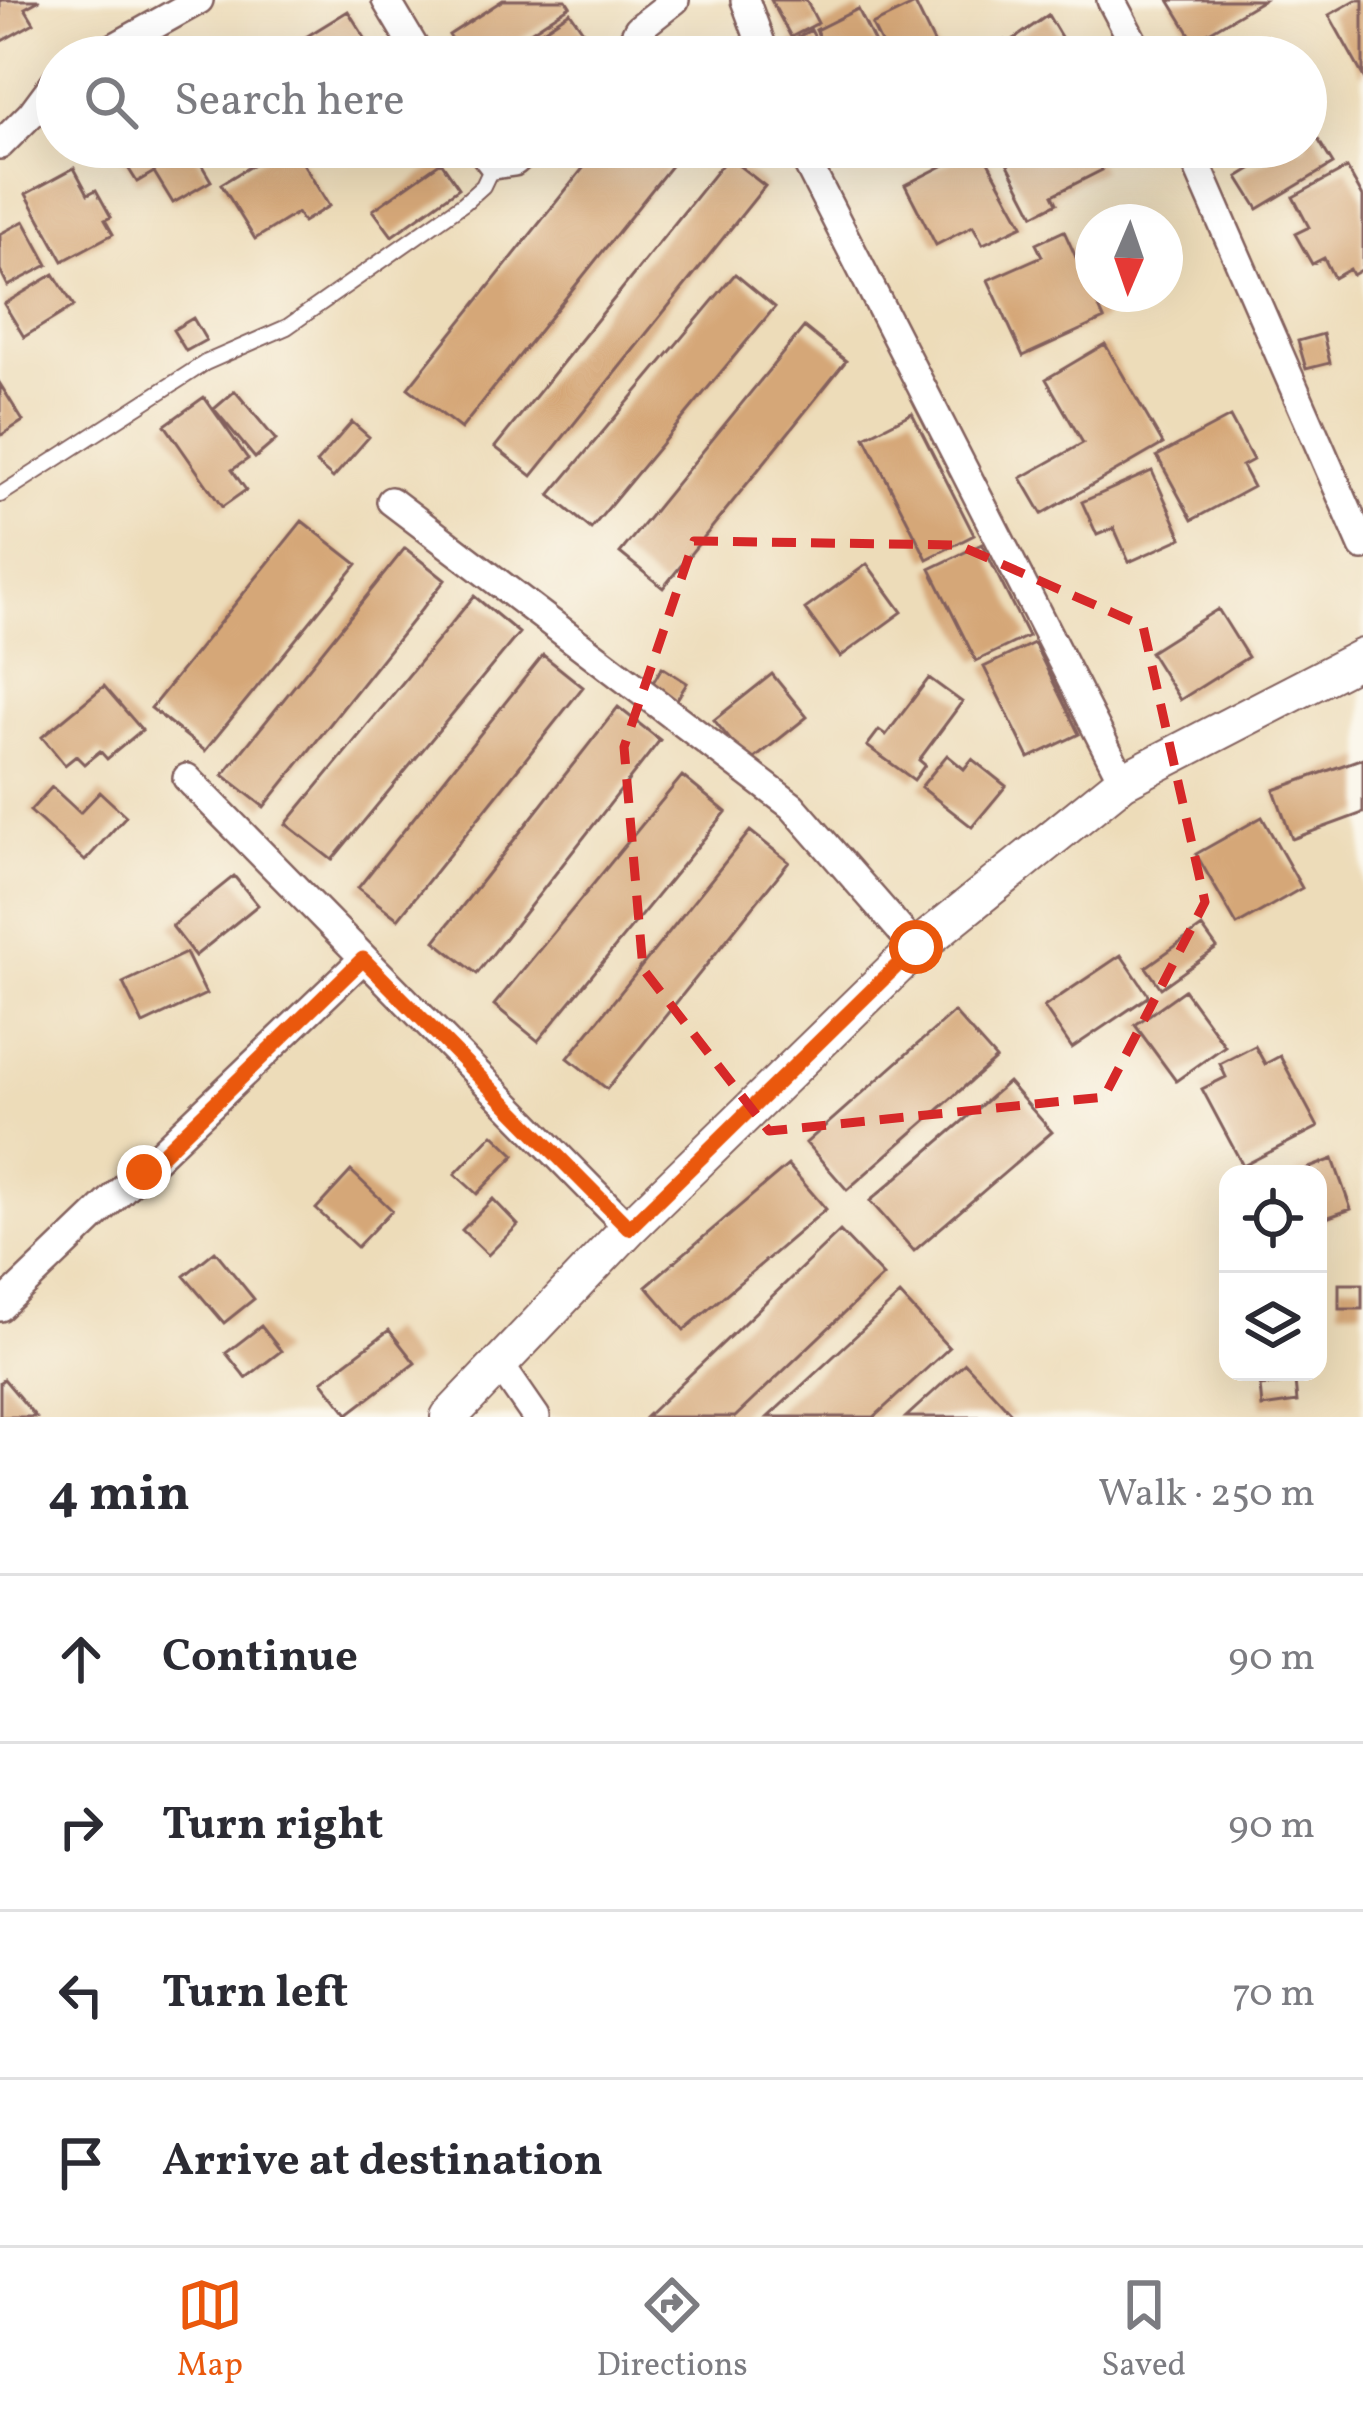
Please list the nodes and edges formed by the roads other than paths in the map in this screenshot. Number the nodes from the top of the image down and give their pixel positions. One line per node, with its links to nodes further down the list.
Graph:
1 (199, 0): 6 (street)
2 (386, 0): 7 (street)
3 (675, 0): 8 (street)
4 (745, 0): 9 (street)
5 (1111, 0): 10 (street)
6 (135, 36)
7 (407, 36)
8 (635, 36)
9 (758, 36)
10 (1130, 36)
11 (36, 103): 12 (street)
12 (0, 145)
13 (485, 168): 16 (lane)
14 (810, 168): 21 (street)
15 (1198, 168): 18 (street)
16 (0, 495)
17 (392, 501): 22 (street)
18 (1363, 546)
19 (1363, 657): 21 (street)
20 (187, 778): 23 (street)
21 (1124, 781): 22 (street)
22 (916, 947): 24 (street)
23 (363, 959): 24 (street); 25 (street)
24 (629, 1228): 26 (street)
25 (0, 1307)
26 (500, 1365): 27 (street); 28 (street)
27 (449, 1417)
28 (536, 1417)

